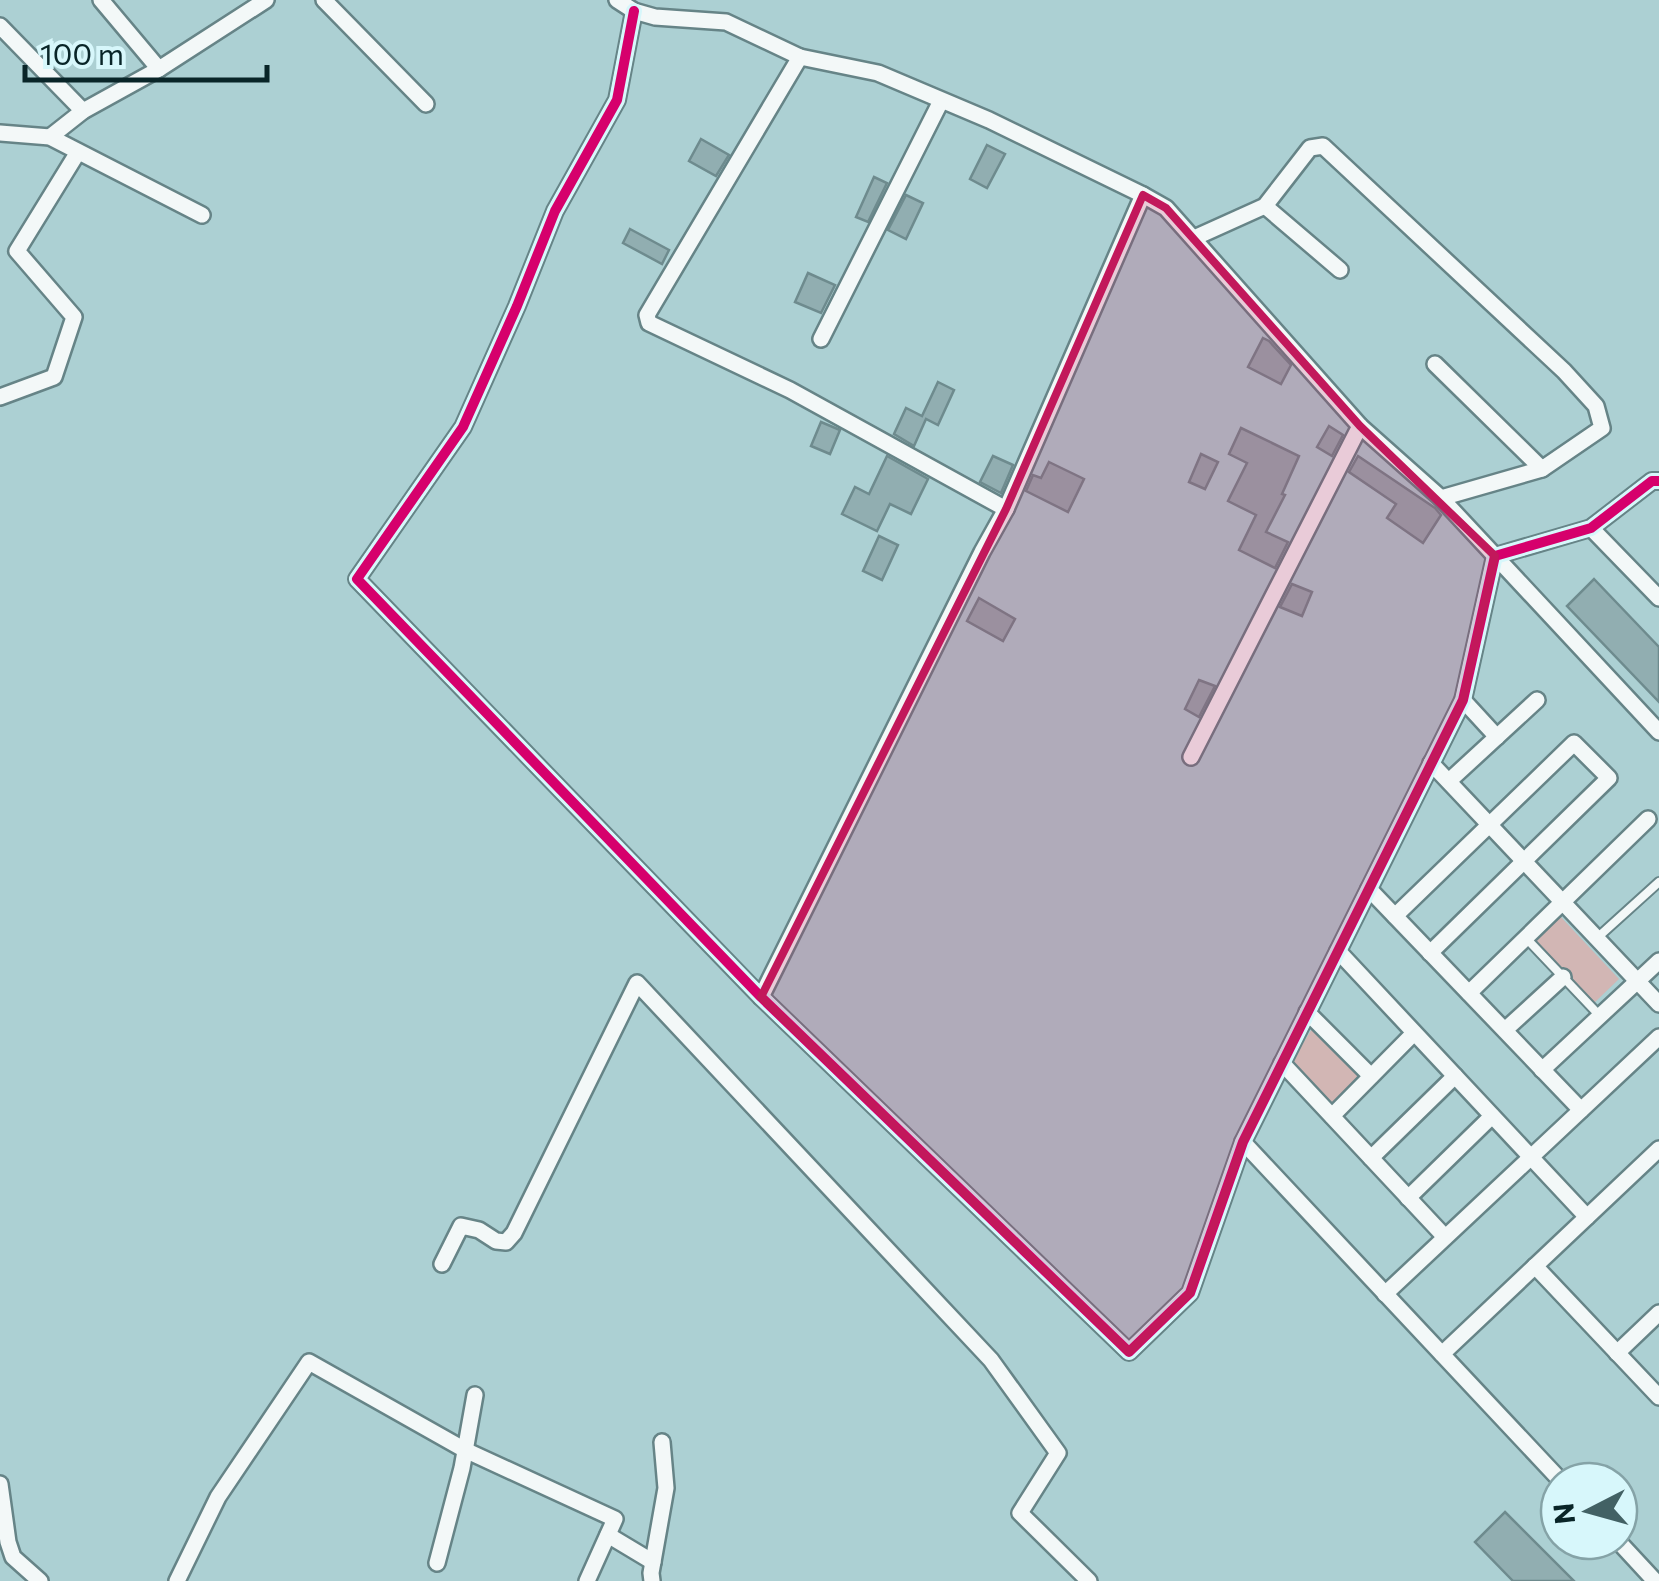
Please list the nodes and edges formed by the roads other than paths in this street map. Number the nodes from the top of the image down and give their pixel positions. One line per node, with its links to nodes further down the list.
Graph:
1 (101, 0): 8 (street)
2 (266, 0): 8 (street)
3 (324, 0): 10 (street)
4 (617, 0): 5 (street)
5 (634, 12): 7 (street); 53 (street)
6 (0, 26): 11 (street)
7 (800, 57): 9 (street); 27 (street)
8 (159, 69): 11 (street)
9 (941, 101): 15 (street); 20 (street)
10 (426, 104)
11 (84, 111): 13 (street)
12 (0, 134): 13 (street)
13 (50, 137): 14 (street)
14 (78, 152): 17 (street); 22 (street)
15 (1142, 194): 18 (street); 27 (street)
16 (1265, 206): 18 (street); 19 (street); 24 (street)
17 (202, 214)
18 (1194, 238): 23 (street)
19 (1340, 270)
20 (821, 339)
21 (1436, 364): 24 (street)
22 (0, 397)
23 (1360, 426): 26 (street); 35 (street)
24 (1542, 469): 26 (street)
25 (1659, 481): 28 (street)
26 (1442, 498): 29 (street)
27 (1006, 509): 53 (street)
28 (1591, 528): 29 (street); 30 (street)
29 (1496, 556): 31 (street); 33 (street)
30 (1659, 598)
31 (1463, 700): 34 (street); 36 (street)
32 (1537, 700): 34 (street)
33 (1659, 732)
34 (1497, 737): 37 (street)
35 (1190, 756)
36 (1432, 763): 37 (street); 42 (street)
37 (1449, 781): 39 (street)
38 (1648, 819): 43 (street)
39 (1490, 824): 40 (street); 40 (street); 44 (street)
40 (1524, 861): 43 (street); 48 (street)
41 (1659, 882): 46 (lane)
42 (1369, 889): 44 (street); 47 (street)
43 (1563, 902): 45 (street); 46 (street)
44 (1395, 916): 48 (street)
45 (1526, 938): 50 (lane); 52 (street)
46 (1597, 938): 51 (street)
47 (1338, 951): 55 (street); 58 (street)
48 (1430, 953): 52 (street)
49 (1659, 961): 51 (street)
50 (1562, 976): 56 (lane); 57 (street)
51 (1638, 981): 54 (street); 56 (street)
52 (1469, 993): 57 (street)
53 (761, 997): 67 (street)
54 (1659, 1004)
55 (1307, 1012): 60 (street); 62 (street)
56 (1600, 1016): 61 (street)
57 (1504, 1030): 61 (street)
58 (1414, 1033): 62 (street); 63 (street)
59 (1659, 1036): 64 (street)
60 (1282, 1063): 65 (street); 67 (street)
61 (1542, 1070): 64 (street)
62 (1371, 1076): 65 (street)
63 (1455, 1076): 66 (street); 70 (street)
64 (1581, 1110): 69 (street)
65 (1332, 1116): 70 (street)
66 (1492, 1116): 69 (street); 71 (street)
67 (1243, 1142): 76 (street)
68 (1659, 1149): 72 (street)
69 (1530, 1157): 72 (street); 73 (street)
70 (1371, 1158): 71 (street)
71 (1408, 1198): 73 (street)
72 (1586, 1217): 75 (street)
73 (1446, 1237): 76 (street)
74 (442, 1264): 90 (street)
75 (1535, 1266): 78 (street); 79 (street)
76 (1385, 1294): 79 (street)
77 (1659, 1314): 78 (street)
78 (1617, 1353): 81 (street)
79 (1442, 1354): 84 (street)
80 (475, 1394): 83 (street)
81 (1659, 1397)
82 (662, 1442): 88 (street)
83 (465, 1450): 86 (street); 89 (street); 92 (street)
84 (1542, 1461)
85 (0, 1484): 91 (street)
86 (608, 1535): 88 (street); 93 (street)
87 (1636, 1561): 95 (street)
88 (653, 1562): 94 (street)
89 (437, 1563)
90 (1082, 1579)
91 (40, 1581)
92 (176, 1581)
93 (587, 1581)
94 (652, 1581)
95 (1655, 1581)

